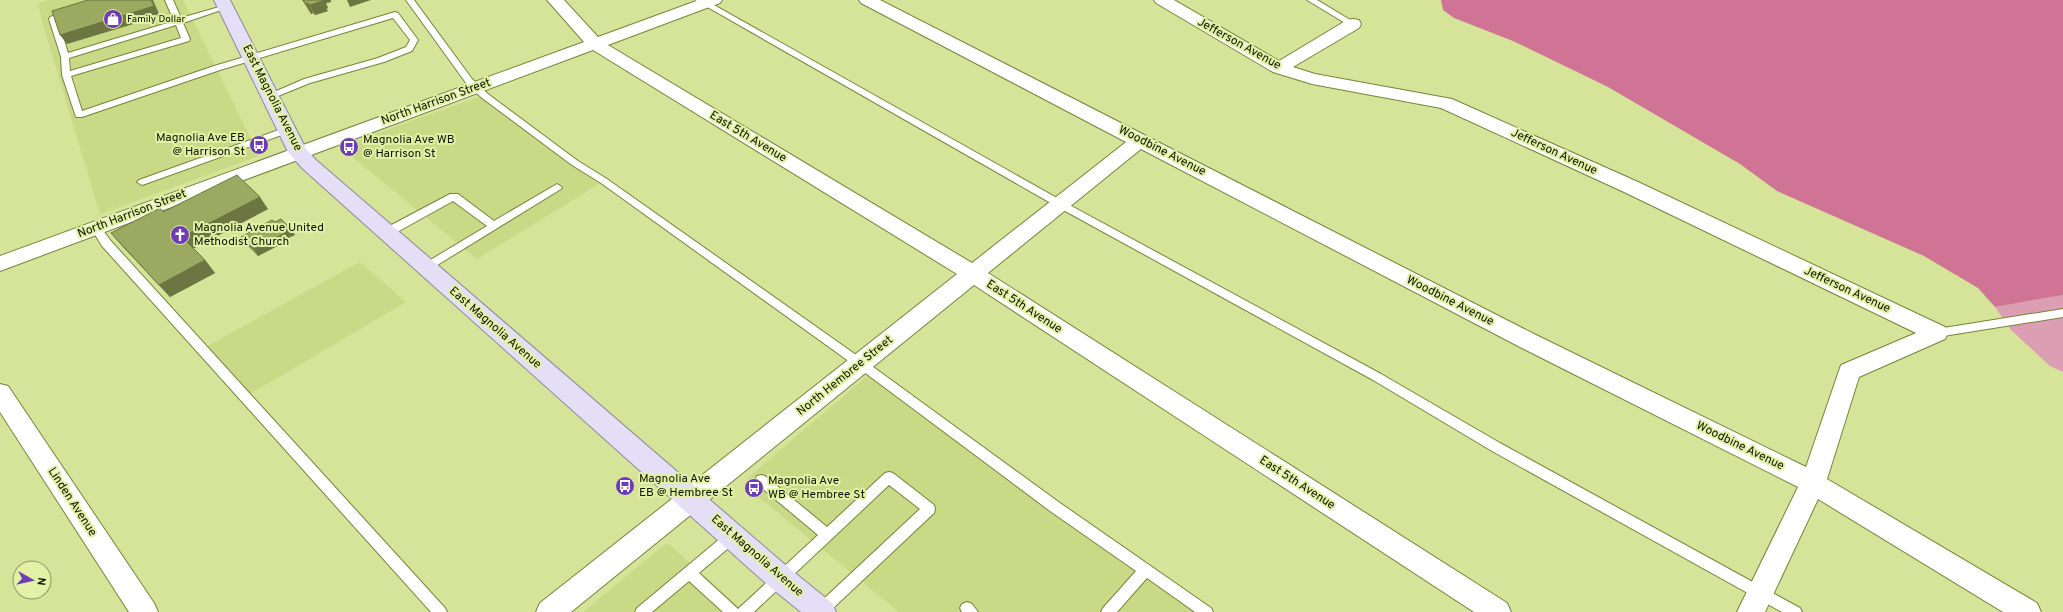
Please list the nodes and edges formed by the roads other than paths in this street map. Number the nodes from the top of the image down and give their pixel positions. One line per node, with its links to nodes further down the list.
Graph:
1 (169, 0): 10 (lane)
2 (410, 0): 17 (lane)
3 (555, 0): 12 (street, East 5th Avenue)
4 (867, 0): 20 (street, Woodbine Avenue)
5 (1162, 0): 15 (street, Jefferson Avenue)
6 (1311, 0): 11 (lane)
7 (706, 1): 12 (street, North Harrison Street); 24 (lane)
8 (224, 3): 10 (lane); 14 (main road, East Magnolia Avenue)
9 (82, 11): 13 (lane)
10 (179, 21): 13 (lane); 16 (lane)
11 (1353, 24): 15 (street)
12 (595, 44): 17 (street, North Harrison Street); 30 (street, East 5th Avenue)
13 (65, 57): 16 (lane)
14 (251, 58): 16 (lane); 18 (main road, East Magnolia Avenue); 18 (lane)
15 (1279, 68): 32 (street, Jefferson Avenue)
16 (66, 75)
17 (476, 87): 21 (street, North Harrison Street); 33 (lane)
18 (270, 96): 19 (main road, East Magnolia Avenue)
19 (287, 130): 21 (main road, East Magnolia Avenue); 22 (lane)
20 (1140, 140): 24 (street, North Hembree Street); 36 (street, Woodbine Avenue)
21 (298, 152): 26 (street, North Harrison Street); 27 (main road, East Magnolia Avenue)
22 (142, 182)
23 (557, 187): 25 (lane)
24 (1060, 204): 30 (street, North Hembree Street); 43 (lane)
25 (494, 226): 27 (lane); 29 (lane)
26 (96, 228): 28 (street, North Harrison Street); 46 (lane)
27 (386, 233): 29 (main road, East Magnolia Avenue)
28 (0, 264)
29 (426, 268): 37 (main road, East Magnolia Avenue)
30 (973, 274): 33 (street, North Hembree Street); 53 (street, East 5th Avenue)
31 (2063, 313): 32 (lane)
32 (1937, 333): 36 (street)
33 (860, 364): 37 (street, North Hembree Street); 40 (lane)
34 (0, 393): 45 (street, Linden Avenue)
35 (761, 480): 38 (lane)
36 (1813, 483): 43 (street); 55 (street, Woodbine Avenue)
37 (691, 499): 39 (main road, East Magnolia Avenue); 47 (street, North Hembree Street)
38 (826, 534): 42 (lane); 44 (lane)
39 (733, 536): 41 (lane); 42 (main road, East Magnolia Avenue)
40 (1146, 570): 51 (lane); 52 (lane)
41 (690, 573): 48 (lane); 49 (lane)
42 (780, 578): 44 (main road, East Magnolia Avenue); 50 (lane)
43 (1756, 602): 54 (lane)
44 (821, 611)
45 (144, 612)
46 (440, 612)
47 (550, 612)
48 (642, 612)
49 (733, 612)
50 (744, 612)
51 (1108, 612)
52 (1206, 612)
53 (1497, 612)
54 (1795, 612)
55 (2027, 612)

